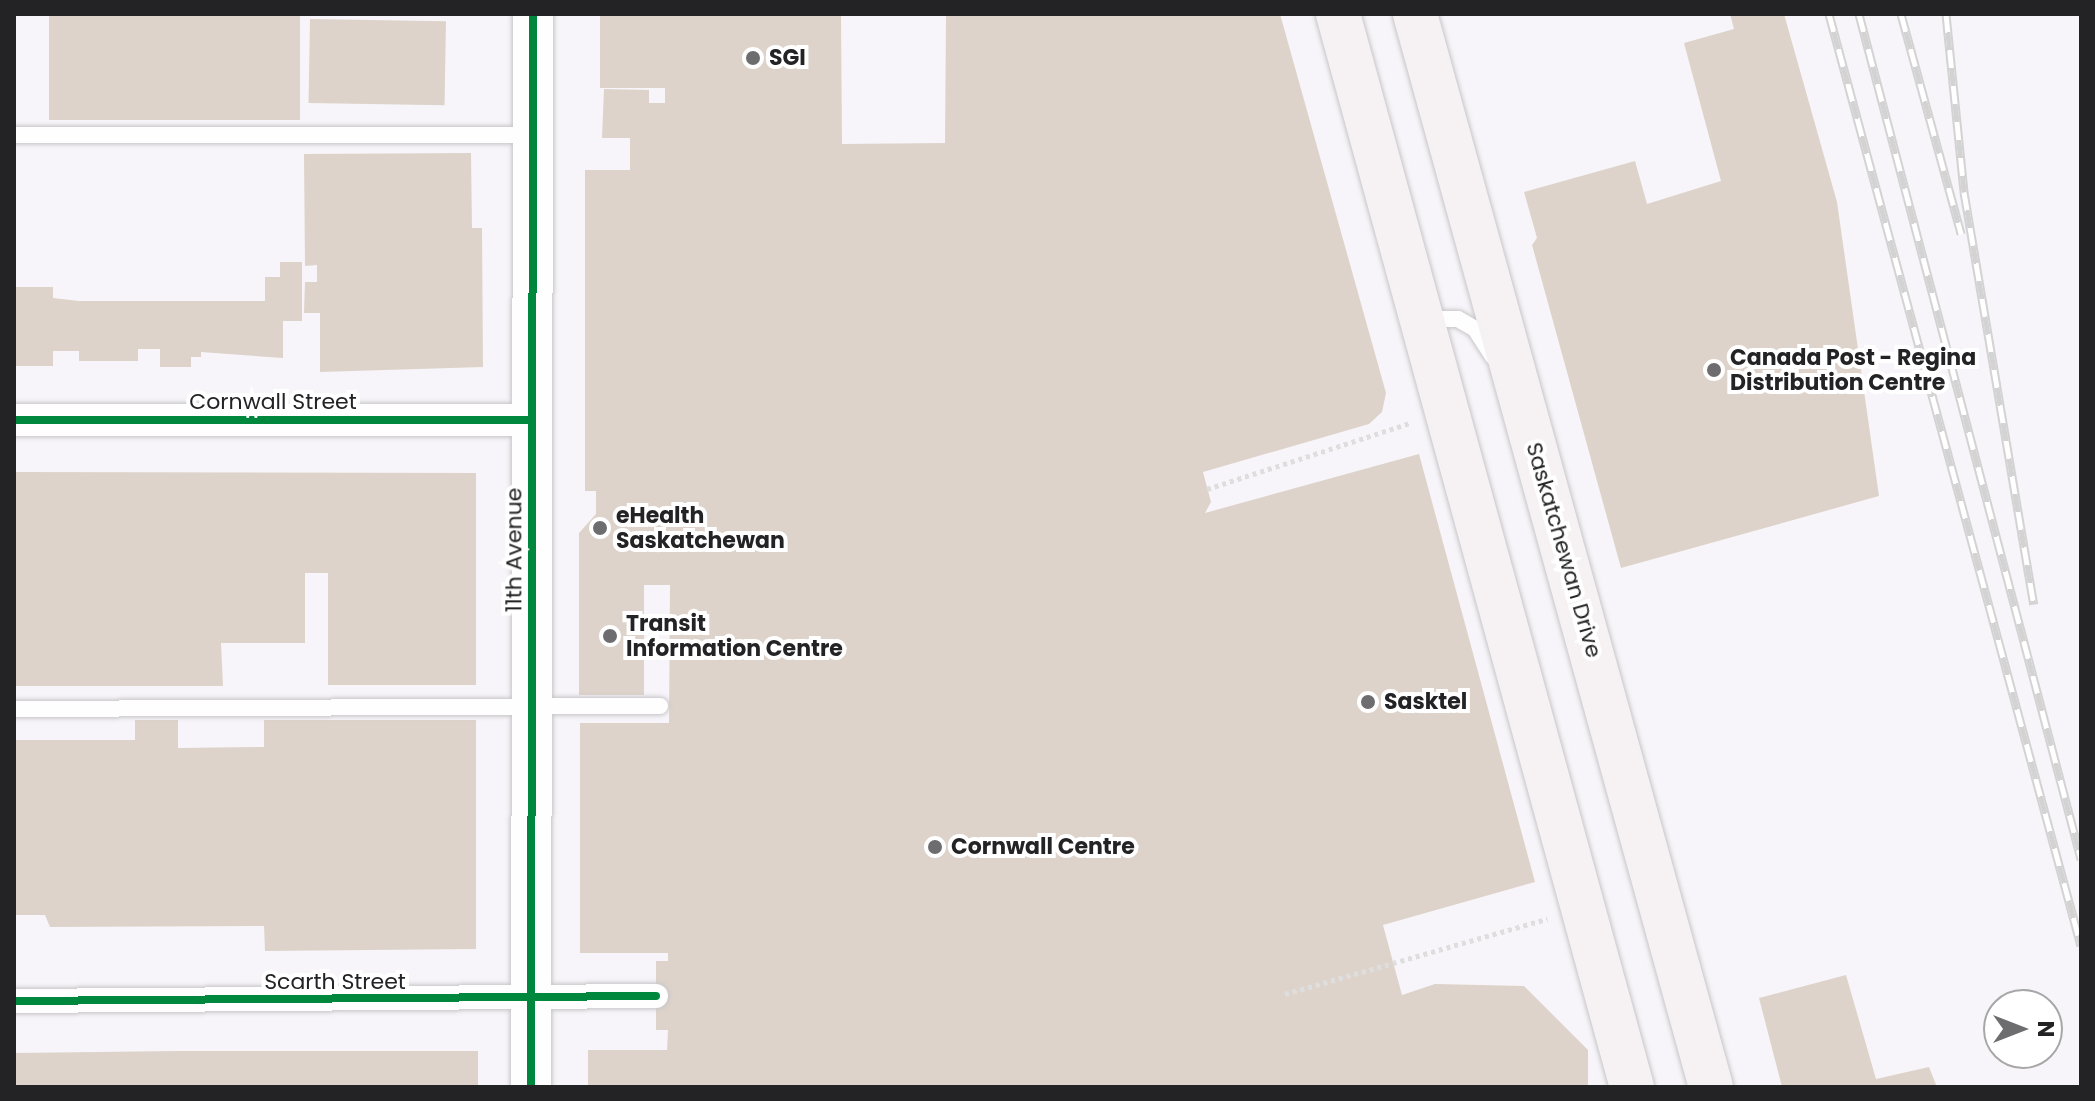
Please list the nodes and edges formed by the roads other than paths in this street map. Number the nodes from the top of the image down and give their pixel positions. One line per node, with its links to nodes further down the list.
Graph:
1 (533, 14): 5 (street, 11th Avenue)
2 (1338, 14): 6 (main road)
3 (1415, 14): 7 (main road, Saskatchewan Drive)
4 (14, 135): 5 (lane)
5 (533, 135): 9 (street, 11th Avenue)
6 (1423, 319): 7 (lane); 17 (main road)
7 (1523, 402): 18 (main road, Saskatchewan Drive)
8 (14, 420): 9 (street, Cornwall Street)
9 (532, 420): 11 (street, 11th Avenue)
10 (660, 706): 11 (lane)
11 (531, 707): 12 (lane); 14 (street, 11th Avenue)
12 (14, 709)
13 (656, 996): 14 (street, Scarth Street)
14 (531, 999): 15 (street, Scarth Street); 16 (street, 11th Avenue)
15 (14, 1001)
16 (531, 1087)
17 (1632, 1087)
18 (1711, 1087)

